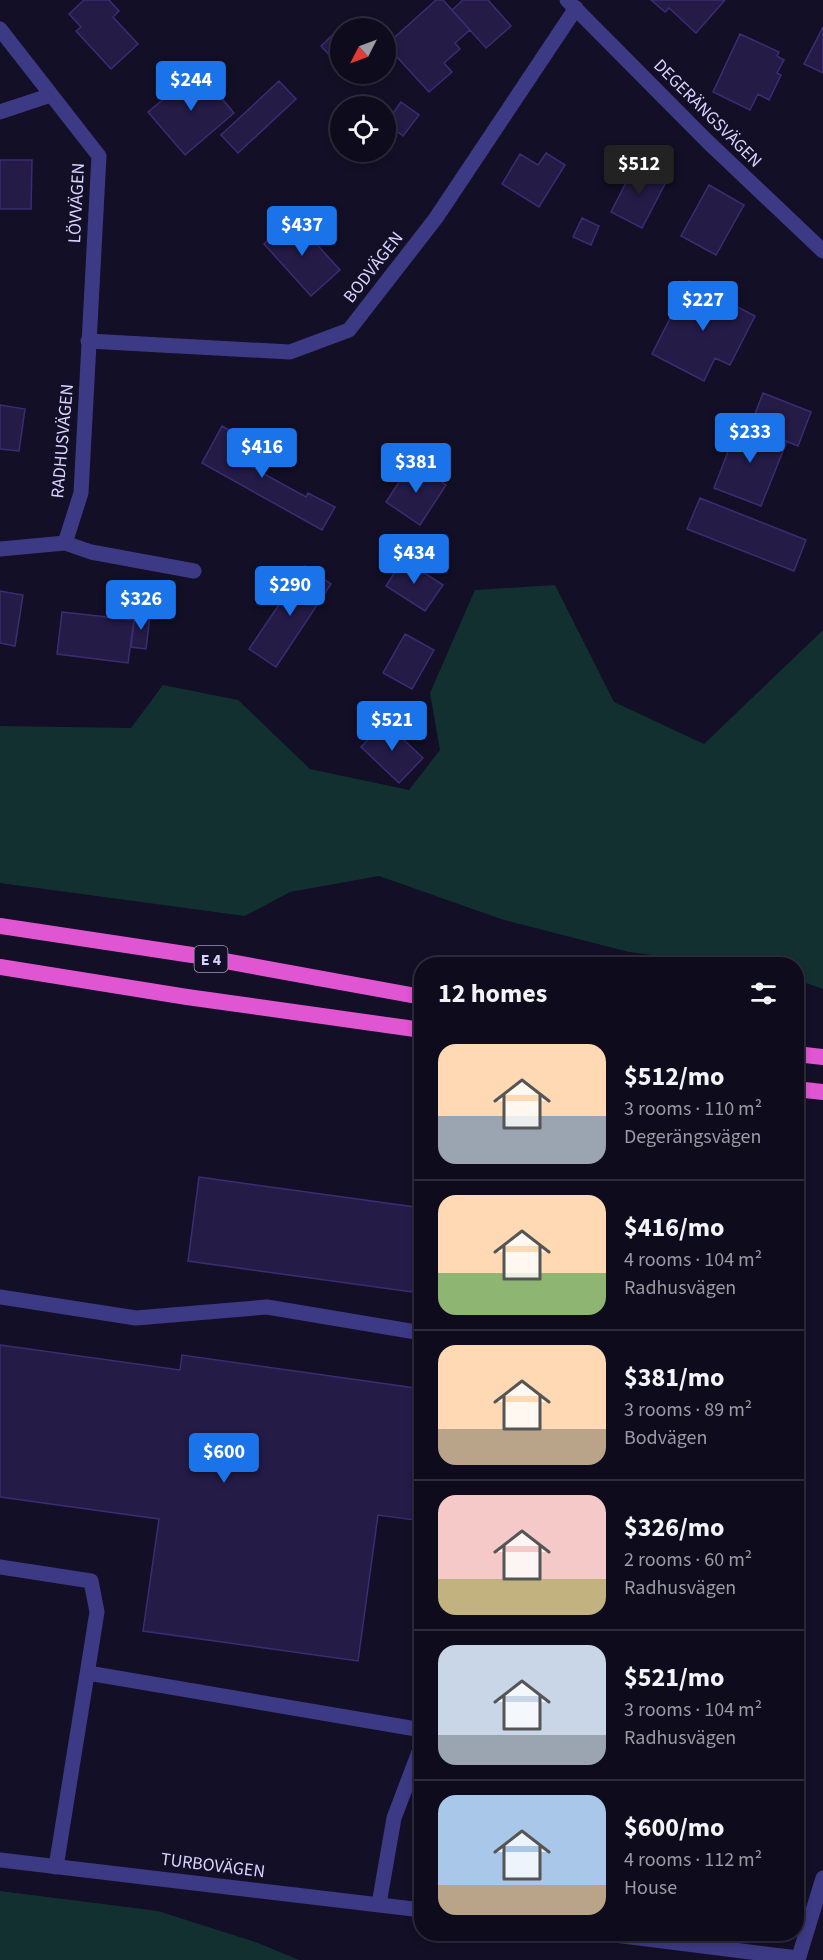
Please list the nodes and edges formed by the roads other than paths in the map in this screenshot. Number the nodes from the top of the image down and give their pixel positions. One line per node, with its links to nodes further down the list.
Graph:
1 (572, 4): 5 (street, DEGERÄNGSVÄGEN); 6 (street, BODVÄGEN)
2 (0, 29): 3 (street, LÖVVÄGEN)
3 (51, 95): 4 (street); 6 (street, LÖVVÄGEN)
4 (0, 112)
5 (823, 251)
6 (88, 341): 7 (street, RADHUSVÄGEN)
7 (65, 543): 8 (street); 9 (street)
8 (0, 549)
9 (194, 571)
10 (0, 926): 12 (highway, E 4)
11 (0, 967): 13 (highway, E 4)
12 (414, 996)
13 (414, 1029)
14 (804, 1055): 15 (highway)
15 (823, 1057)
16 (804, 1090): 17 (highway)
17 (823, 1092)
18 (0, 1298): 19 (street)
19 (414, 1332)
20 (0, 1568): 21 (street)
21 (88, 1673): 22 (street); 25 (street)
22 (414, 1729)
23 (414, 1765): 27 (street)
24 (0, 1860): 25 (street, TURBOVÄGEN)
25 (56, 1867): 27 (street, TURBOVÄGEN)
26 (823, 1878): 29 (street)
27 (379, 1904): 28 (street, TURBOVÄGEN)
28 (414, 1909)
29 (804, 1940)
30 (660, 1941): 32 (street)
31 (804, 1941): 32 (street)
32 (798, 1959)

